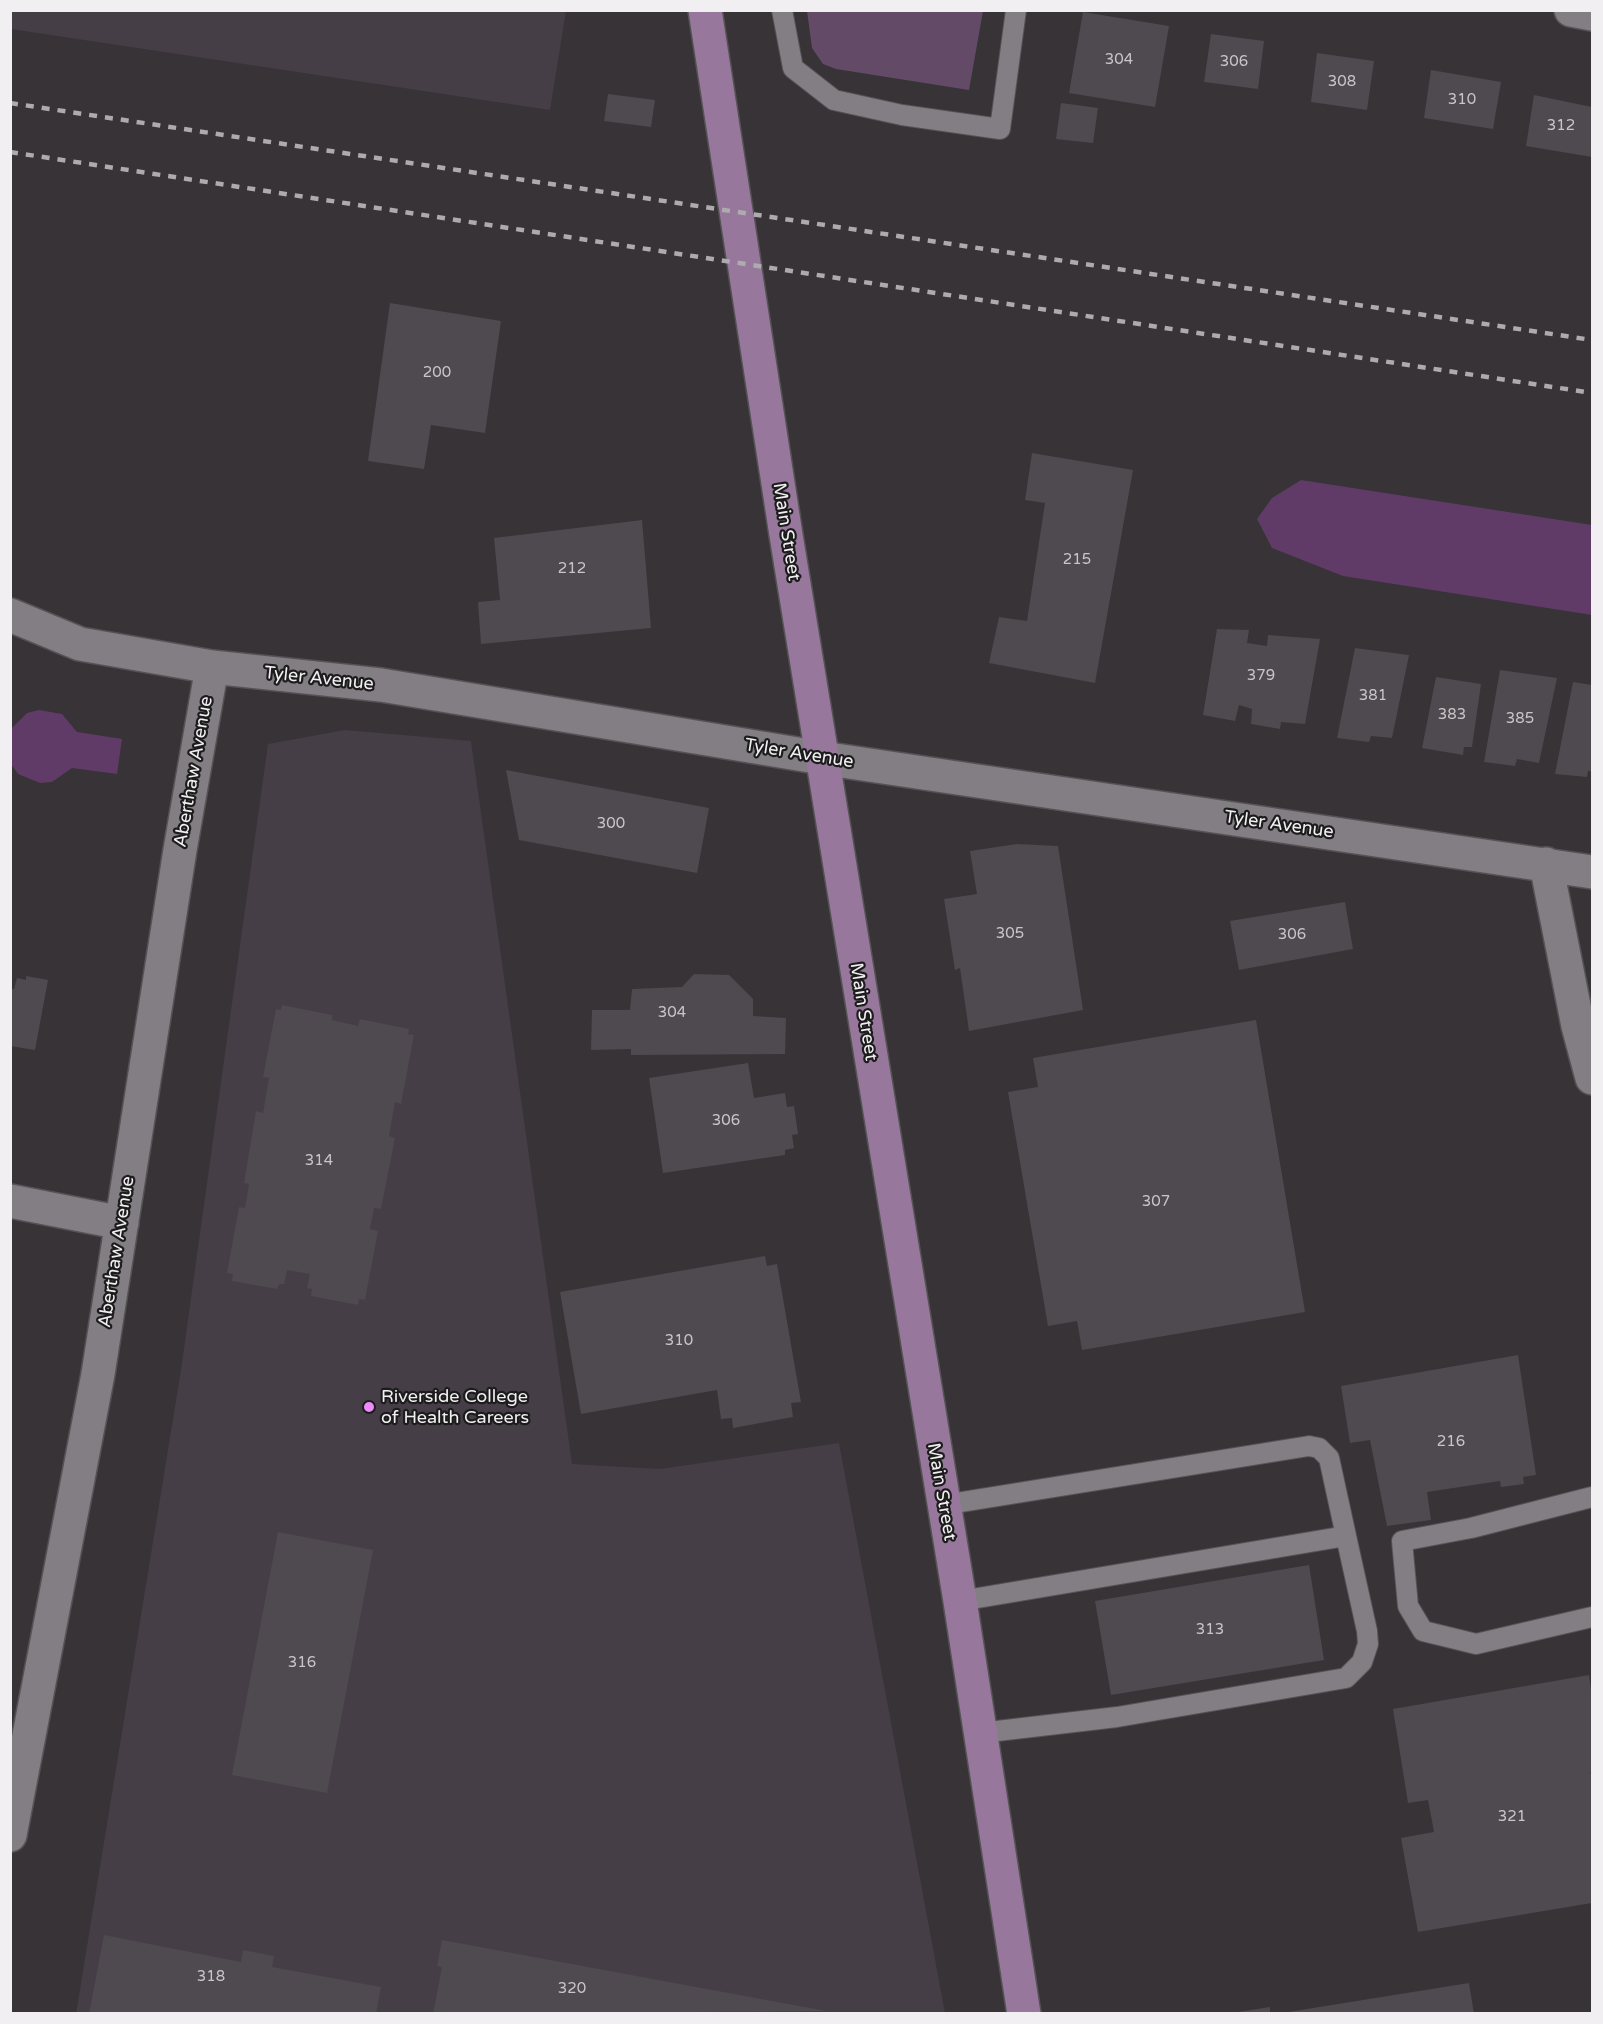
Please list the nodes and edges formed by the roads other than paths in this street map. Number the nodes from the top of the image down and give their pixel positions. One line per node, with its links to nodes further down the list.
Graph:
1 (705, 10): 8 (main road, Main Street)
2 (782, 10): 3 (lane)
3 (1016, 10)
4 (1571, 10): 5 (street)
5 (1593, 14)
6 (10, 615): 7 (street, Tyler Avenue)
7 (212, 667): 8 (street, Tyler Avenue); 13 (street, Aberthaw Avenue)
8 (822, 758): 9 (street, Tyler Avenue); 15 (main road, Main Street)
9 (1546, 864): 10 (street, Tyler Avenue); 11 (street)
10 (1593, 872)
11 (1593, 1078)
12 (10, 1201): 13 (street)
13 (122, 1222): 20 (street, Aberthaw Avenue)
14 (1593, 1497): 18 (lane)
15 (943, 1505): 16 (lane); 17 (main road, Main Street)
16 (1346, 1536): 17 (lane); 19 (lane)
17 (960, 1601): 19 (main road, Main Street)
18 (1593, 1617)
19 (980, 1733): 21 (main road, Main Street)
20 (10, 1835)
21 (1024, 2013)

